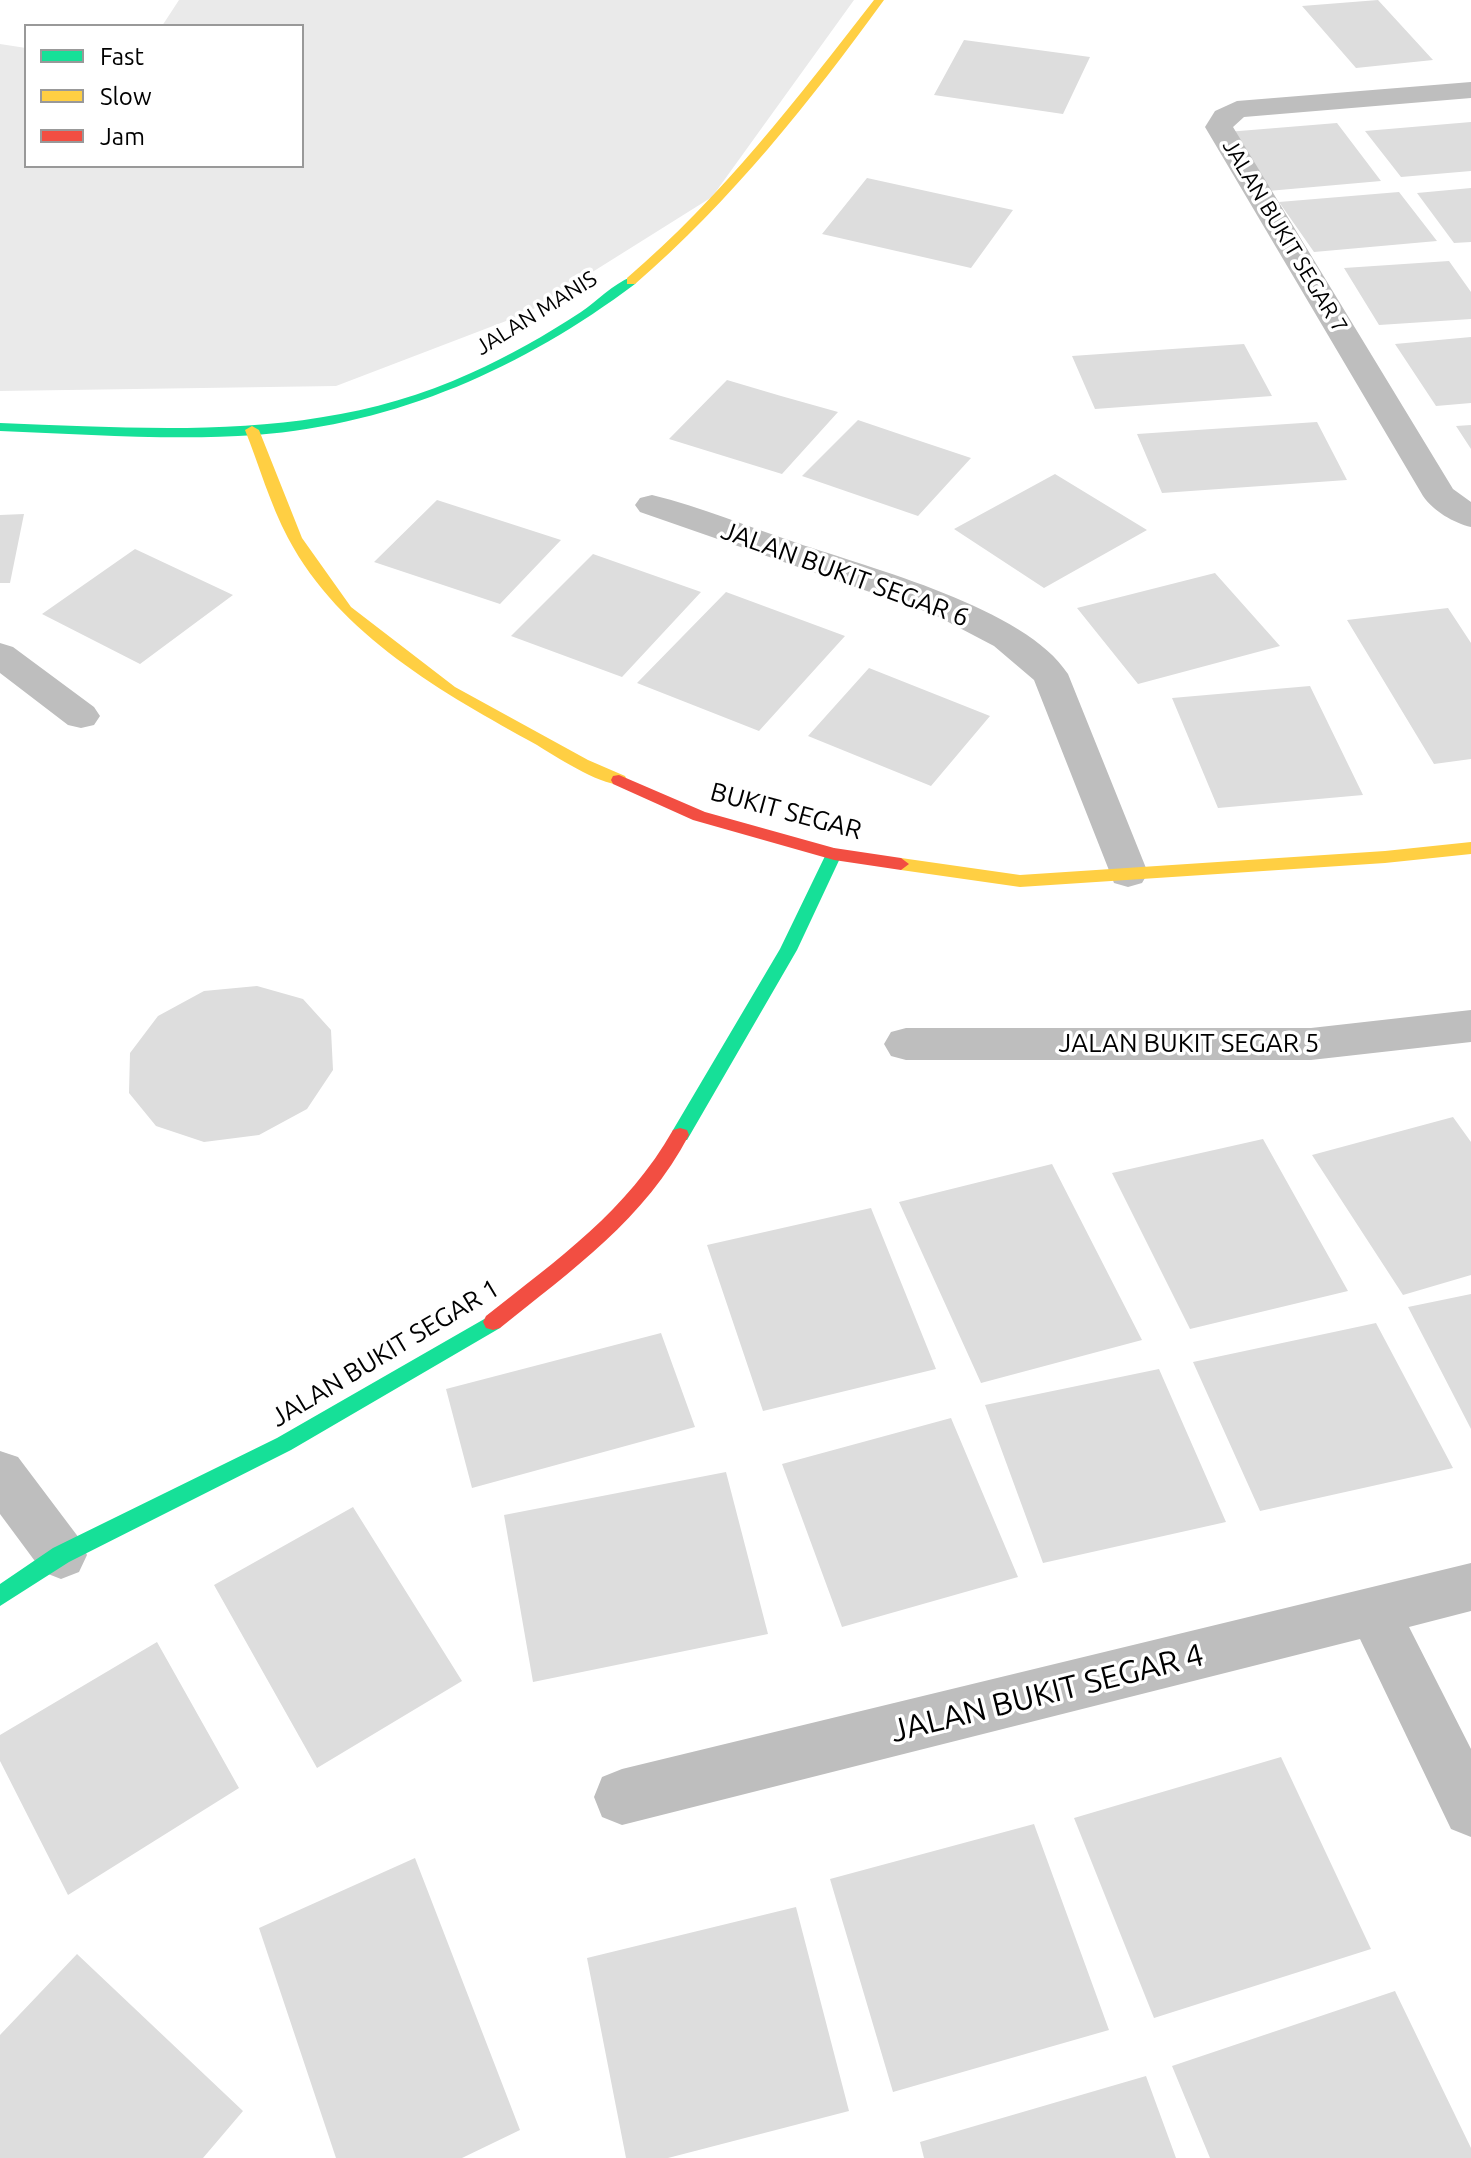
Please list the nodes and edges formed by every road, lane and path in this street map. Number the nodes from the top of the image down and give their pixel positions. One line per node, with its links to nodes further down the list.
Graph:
1 (879, 0): 4 (street, JALAN MANIS)
2 (1471, 90): 6 (street, JALAN BUKIT SEGAR 7)
3 (0, 427): 4 (street, JALAN MANIS)
4 (252, 430): 10 (street, BUKIT SEGAR)
5 (652, 505): 11 (street, JALAN BUKIT SEGAR 6)
6 (1471, 517)
7 (0, 655): 8 (street)
8 (81, 716)
9 (1471, 848): 11 (street, BUKIT SEGAR)
10 (834, 854): 11 (street, BUKIT SEGAR); 15 (street, JALAN BUKIT SEGAR 1)
11 (1128, 873)
12 (1471, 1026): 13 (street, JALAN BUKIT SEGAR 5)
13 (906, 1044)
14 (0, 1473): 15 (street)
15 (61, 1555): 17 (street, JALAN BUKIT SEGAR 1)
16 (1471, 1587): 18 (street, JALAN BUKIT SEGAR 4)
17 (0, 1596)
18 (1375, 1613): 19 (street, JALAN BUKIT SEGAR 4); 20 (street)
19 (622, 1797)
20 (1471, 1809)

